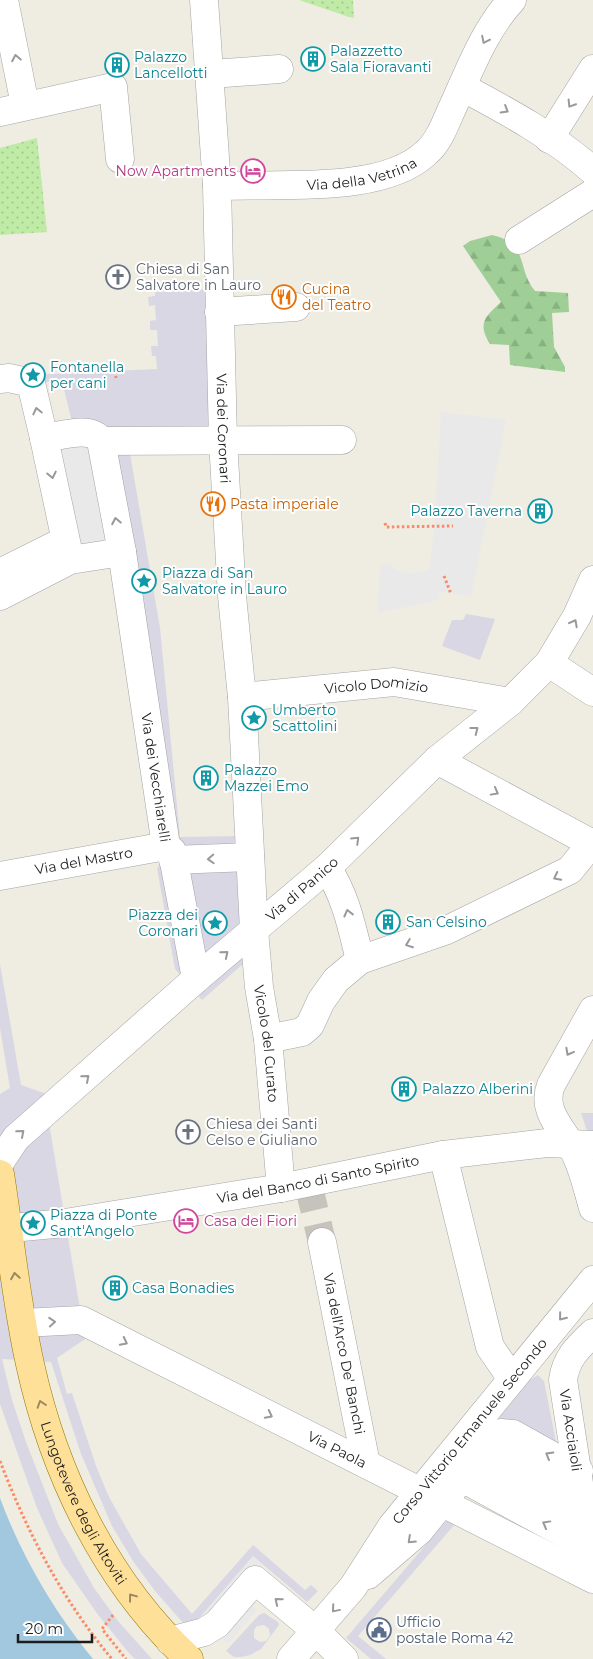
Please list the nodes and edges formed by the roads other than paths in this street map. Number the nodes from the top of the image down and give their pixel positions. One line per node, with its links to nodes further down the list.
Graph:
1 (4, 0): 8 (street, one-way to 1)
2 (204, 0): 6 (street, Via dei Coronari)
3 (512, 0): 7 (street, Via della Vetrina, one-way to 7)
4 (279, 69): 6 (street)
5 (593, 69): 9 (street, one-way to 9)
6 (211, 74): 12 (street, Via dei Coronari)
7 (462, 87): 9 (street, one-way to 9); 12 (street, Via della Vetrina)
8 (21, 107): 10 (street)
9 (549, 139): 11 (street)
10 (120, 160)
11 (593, 171)
12 (217, 186): 16 (street, Via dei Coronari)
13 (593, 193): 14 (street)
14 (519, 240)
15 (296, 308): 16 (street)
16 (219, 312): 19 (street, Via dei Coronari)
17 (0, 379): 18 (street, one-way to 17)
18 (44, 438): 21 (street); 22 (street, one-way to 22)
19 (223, 440): 20 (street); 21 (street); 29 (street, Via dei Coronari)
20 (342, 440)
21 (101, 441): 23 (street, one-way to 21)
22 (61, 557): 23 (street); 24 (street); 26 (street)
23 (123, 562): 33 (street, Via dei Vecchiarelli)
24 (0, 573)
25 (593, 580): 27 (street, Via di Panico, one-way to 25)
26 (0, 596)
27 (549, 663): 28 (street); 30 (street, Via di Panico)
28 (593, 692)
29 (242, 697): 30 (street, Vicolo Domizio); 34 (street, Via dei Coronari)
30 (510, 702): 31 (street, Via di Panico, one-way to 30)
31 (437, 760): 32 (street, one-way to 32); 35 (street, Via di Panico, one-way to 31)
32 (591, 842): 38 (street, one-way to 38)
33 (169, 853): 34 (street, one-way to 33); 36 (street, Via del Mastro); 39 (street, Via dei Vecchiarelli)
34 (250, 857): 37 (street)
35 (327, 868): 37 (street, Via di Panico); 38 (street, one-way to 35)
36 (0, 876)
37 (254, 930): 39 (street, Via di Panico, one-way to 37); 41 (street, Vicolo del Curato)
38 (360, 960): 41 (street)
39 (196, 979): 44 (street, Via di Panico, one-way to 39)
40 (593, 1010): 42 (street, one-way to 42)
41 (268, 1039): 46 (street, Vicolo del Curato)
42 (583, 1146): 43 (street, Via del Banco di Santo Spirito); 47 (street)
43 (443, 1155): 46 (street, Via del Banco di Santo Spirito); 53 (street)
44 (0, 1162)
45 (0, 1174): 48 (main road)
46 (281, 1188): 48 (street, Via del Banco di Santo Spirito)
47 (593, 1208)
48 (4, 1228): 51 (main road, one-way to 48)
49 (322, 1242): 55 (street, Via dell'Arco De' Banchi)
50 (593, 1280): 53 (street, Corso Vittorio Emanuele Secondo, one-way to 53)
51 (23, 1324): 55 (street, Via Paola, one-way to 55); 62 (main road, Lungotevere degli Altoviti, one-way to 51)
52 (585, 1341): 56 (street, Via Acciaioli)
53 (512, 1379): 57 (street, Corso Vittorio Emanuele Secondo)
54 (476, 1460): 56 (street); 56 (street, one-way to 54); 57 (street); 58 (street, one-way to 54)
55 (366, 1464): 57 (street, Via Paola)
56 (584, 1490): 58 (street, Via Acciaioli)
57 (432, 1498): 60 (street, Via Paola); 61 (street, Corso Vittorio Emanuele Secondo, one-way to 61)
58 (589, 1547): 59 (street, Via Acciaioli)
59 (593, 1574)
60 (593, 1579)
61 (316, 1631): 62 (street, one-way to 62); 63 (street, Corso Vittorio Emanuele Secondo); 64 (street)
62 (179, 1650)
63 (291, 1659)
64 (344, 1659)

